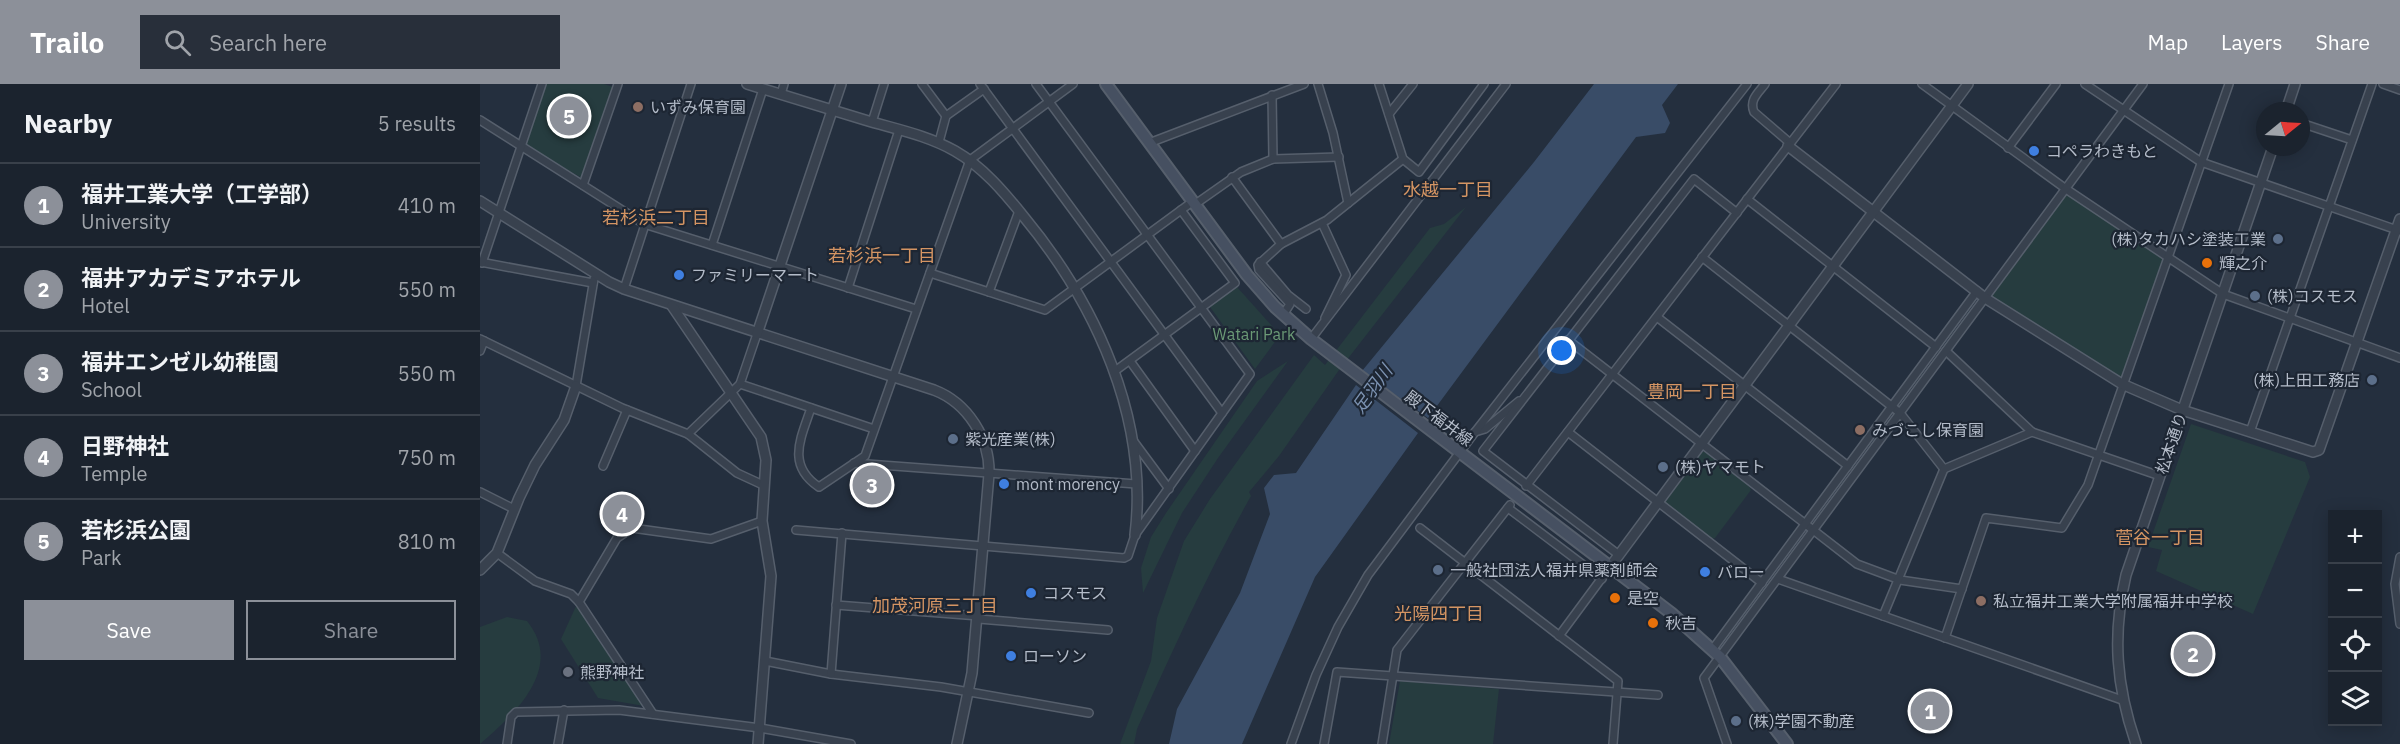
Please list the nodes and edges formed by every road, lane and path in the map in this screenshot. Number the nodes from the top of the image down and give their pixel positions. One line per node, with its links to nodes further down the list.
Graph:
1 (542, 84): 51 (street)
2 (618, 84): 61 (street)
3 (691, 84): 74 (street)
4 (747, 84): 31 (street)
5 (784, 84): 33 (street)
6 (841, 84): 38 (street)
7 (884, 84): 43 (street)
8 (922, 84): 41 (street)
9 (1036, 84): 35 (street)
10 (1073, 84): 35 (street)
11 (1106, 84): 49 (main road, 殿下福井線)
12 (1304, 84): 34 (street)
13 (1318, 84): 54 (street)
14 (1379, 84): 40 (street)
15 (1413, 84): 40 (street)
16 (1484, 84): 56 (street)
17 (1506, 84): 104 (street)
18 (1747, 84): 133 (street)
19 (1765, 84): 50 (street)
20 (1836, 84): 50 (street)
21 (1922, 84): 37 (street)
22 (1968, 84): 37 (street)
23 (2056, 84): 52 (street)
24 (2085, 84): 39 (street)
25 (2143, 84): 39 (street)
26 (2229, 84): 58 (street)
27 (2295, 84): 36 (street)
28 (2372, 84): 47 (street)
29 (2383, 84): 32 (street)
30 (982, 87): 41 (street); 45 (street)
31 (763, 89): 33 (street); 79 (street)
32 (2400, 90)
33 (781, 94): 38 (street)
34 (1272, 95): 49 (street); 55 (street)
35 (1049, 101): 45 (street); 77 (street)
36 (2289, 102)
37 (1951, 107): 52 (street); 72 (street)
38 (832, 110): 43 (street); 85 (street)
39 (2124, 110): 58 (street); 62 (street)
40 (1389, 114): 56 (street)
41 (946, 116): 48 (street)
42 (480, 120): 51 (street)
43 (872, 122): 46 (street)
44 (2310, 126): 47 (street)
45 (1012, 129): 57 (street); 83 (street)
46 (899, 130): 48 (street); 90 (street)
47 (2352, 140): 67 (street)
48 (939, 142): 57 (street)
49 (1149, 143): 65 (main road, 殿下福井線)
50 (1789, 145): 63 (street); 72 (street)
51 (521, 146): 61 (street); 70 (street)
52 (2008, 148): 62 (street)
53 (2270, 156): 60 (street, 松本通り)
54 (1339, 157): 55 (street); 66 (street)
55 (1274, 159): 59 (street)
56 (1403, 159): 66 (street)
57 (970, 160): 69 (street); 88 (street)
58 (2201, 162): 60 (street); 81 (street)
59 (1233, 177): 65 (street); 78 (street)
60 (2260, 184): 67 (street); 95 (street, 松本通り)
61 (583, 185): 74 (street)
62 (2066, 189): 81 (street); 96 (street)
63 (1747, 199): 71 (street); 86 (street)
64 (480, 201): 70 (street)
65 (1193, 203): 68 (street); 101 (main road, 殿下福井線)
66 (1348, 203): 75 (street)
67 (2329, 207): 76 (street); 103 (street)
68 (1181, 210): 77 (street); 98 (street)
69 (1019, 211): 92 (street); 94 (street)
70 (499, 212): 82 (street); 87 (street)
71 (1737, 213): 80 (street); 110 (street)
72 (1873, 213): 86 (street); 93 (street)
73 (2400, 219): 76 (street)
74 (644, 224): 79 (street); 91 (street)
75 (1322, 224): 78 (street); 104 (street)
76 (2398, 230): 111 (street)
77 (1148, 234): 83 (street); 98 (street)
78 (1281, 244): 84 (street)
79 (712, 245): 85 (street)
80 (1702, 257): 102 (street); 105 (street)
81 (2167, 258): 95 (street); 121 (street)
82 (481, 262): 89 (street)
83 (1111, 262): 92 (street); 107 (street)
84 (1260, 262): 100 (street); 101 (street)
85 (780, 266): 90 (street); 106 (street)
86 (1834, 266): 105 (street); 112 (street)
87 (595, 273): 89 (street); 91 (street)
88 (930, 273): 94 (street); 99 (street)
89 (593, 284): 122 (street)
90 (848, 288): 99 (street)
91 (624, 289): 97 (street)
92 (1074, 289): 94 (street); 117 (street)
93 (1977, 291): 96 (street); 112 (street)
94 (989, 292)
95 (2223, 294): 103 (street); 129 (street, 松本通り)
96 (1985, 298): 114 (street); 121 (street)
97 (672, 306): 106 (street); 124 (street)
98 (1202, 308): 107 (street); 130 (street)
99 (916, 309): 119 (street)
100 (1306, 309)
101 (1283, 315): 108 (main road, 殿下福井線)
102 (1657, 316): 118 (street); 123 (street)
103 (2290, 319): 111 (street); 136 (street)
104 (1325, 321): 108 (street)
105 (1790, 325): 123 (street); 126 (street)
106 (757, 333): 119 (street); 120 (street)
107 (1166, 336): 116 (street); 130 (street)
108 (1311, 339): 141 (main road, 殿下福井線)
109 (482, 340): 113 (street); 122 (street)
110 (1568, 340): 118 (street); 125 (street)
111 (2357, 342): 115 (street); 136 (street)
112 (1936, 347): 126 (street)
113 (480, 351)
114 (1946, 351): 131 (street); 135 (street)
115 (2400, 357)
116 (1130, 361): 117 (street); 140 (street)
117 (1115, 371): 138 (street)
118 (1613, 374): 134 (street); 139 (street)
119 (892, 375): 132 (street); 147 (street)
120 (740, 384): 124 (street); 127 (street)
121 (2122, 384): 129 (street); 142 (street)
122 (576, 386): 128 (street); 155 (street)
123 (1744, 386): 139 (street); 145 (street)
124 (730, 392): 137 (street); 150 (street)
125 (1523, 399): 133 (street); 151 (street)
126 (1892, 407): 131 (street); 145 (street)
127 (811, 408): 132 (street); 143 (street)
128 (627, 410): 137 (street); 144 (street)
129 (2182, 410): 136 (street); 148 (street, 松本通り)
130 (1222, 413): 140 (street)
131 (1900, 413): 146 (street); 160 (street)
132 (874, 429): 143 (street)
133 (1475, 432): 141 (street)
134 (1568, 432): 151 (street); 154 (street)
135 (2032, 432): 142 (street); 146 (street)
136 (2250, 432)
137 (688, 434): 150 (street)
138 (1130, 437): 149 (street); 152 (street)
139 (1702, 444): 154 (street); 157 (street)
140 (1195, 451): 152 (street)
141 (1460, 452): 168 (main road, 殿下福井線); 200 (street)
142 (2100, 457): 148 (street); 174 (street)
143 (854, 463): 147 (street)
144 (603, 466)
145 (1848, 466): 157 (street)
146 (1944, 469): 172 (street)
147 (989, 474): 149 (street); 163 (street)
148 (2160, 476): 190 (street, 松本通り)
149 (1136, 483): 162 (street)
150 (763, 485): 156 (street)
151 (1526, 486): 165 (street)
152 (1169, 489): 162 (street)
153 (480, 492): 155 (street)
154 (1658, 503): 165 (street); 173 (street)
155 (514, 508): 164 (street)
156 (762, 521): 175 (street); 184 (street)
157 (1806, 524): 160 (street); 173 (street)
158 (1420, 528): 167 (street)
159 (796, 530): 161 (street)
160 (1814, 530): 171 (street); 172 (street)
161 (842, 534): 163 (street); 176 (street)
162 (1135, 535): 163 (street)
163 (984, 545): 178 (street)
164 (497, 553): 169 (street); 175 (street)
165 (1619, 555): 168 (street)
166 (2400, 557): 179 (street)
167 (1465, 564): 170 (street); 181 (street); 186 (street)
168 (1610, 567): 170 (street); 183 (main road, 殿下福井線)
169 (480, 570)
170 (1602, 579): 181 (street)
171 (1778, 579): 177 (street); 183 (street)
172 (1900, 580): 174 (street); 177 (street)
173 (1762, 583): 183 (street)
174 (1962, 589): 182 (street)
175 (579, 602): 193 (street)
176 (836, 605): 178 (street); 185 (street)
177 (1883, 616): 182 (street)
178 (979, 618): 180 (street); 187 (street)
179 (2400, 624)
180 (1108, 630)
181 (1559, 636): 188 (street)
182 (1945, 638): 190 (street)
183 (1716, 654): 204 (street); 205 (main road, 殿下福井線)
184 (765, 660): 185 (street); 194 (street)
185 (831, 674): 187 (street)
186 (1393, 676): 188 (street); 201 (street); 202 (street)
187 (969, 691): 192 (street); 199 (street)
188 (1617, 693): 189 (street); 203 (street)
189 (1658, 694)
190 (2122, 700): 206 (street, 松本通り)
191 (564, 710): 193 (street); 195 (street); 196 (street)
192 (1089, 713)
193 (653, 714): 194 (street)
194 (759, 728): 197 (street); 198 (street)
195 (507, 744)
196 (558, 744)
197 (758, 744)
198 (851, 744)
199 (957, 744)
200 (1291, 744)
201 (1324, 744)
202 (1382, 744)
203 (1613, 744)
204 (1727, 744)
205 (1787, 744)
206 (2136, 744)

